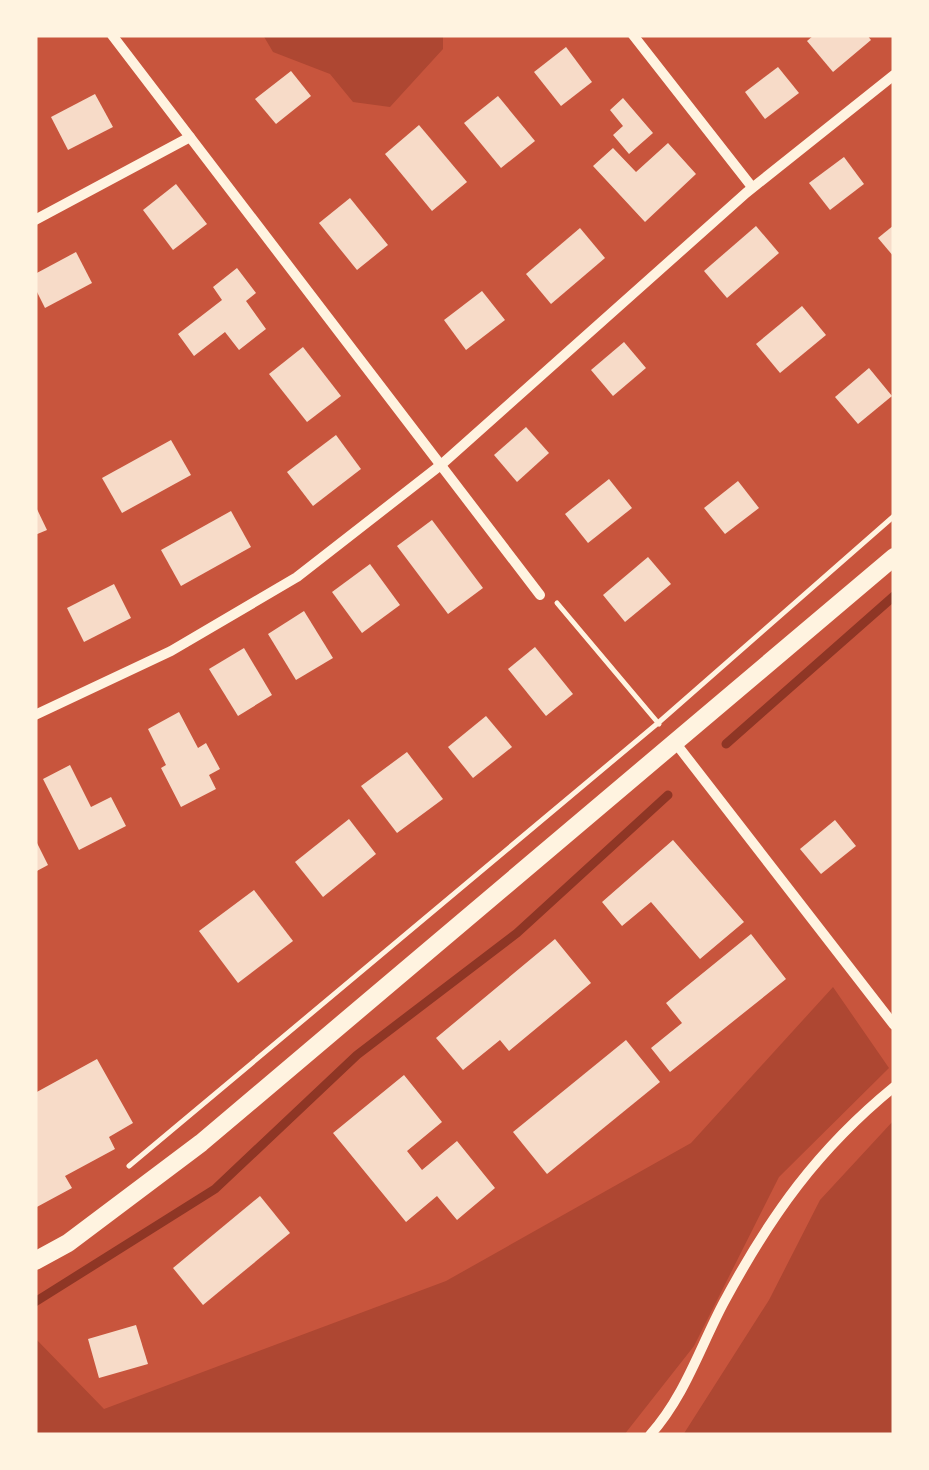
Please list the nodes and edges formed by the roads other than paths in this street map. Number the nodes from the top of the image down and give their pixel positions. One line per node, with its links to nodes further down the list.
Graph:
1 (112, 35): 4 (street)
2 (632, 35): 5 (street)
3 (894, 75): 5 (street)
4 (190, 136): 6 (street); 7 (street)
5 (752, 187): 7 (street)
6 (35, 220)
7 (442, 464): 9 (street); 10 (street)
8 (894, 557): 11 (street)
9 (540, 595)
10 (35, 715)
11 (674, 741): 12 (street); 14 (street)
12 (894, 1025)
13 (894, 1088): 15 (street)
14 (35, 1261)
15 (650, 1435)

